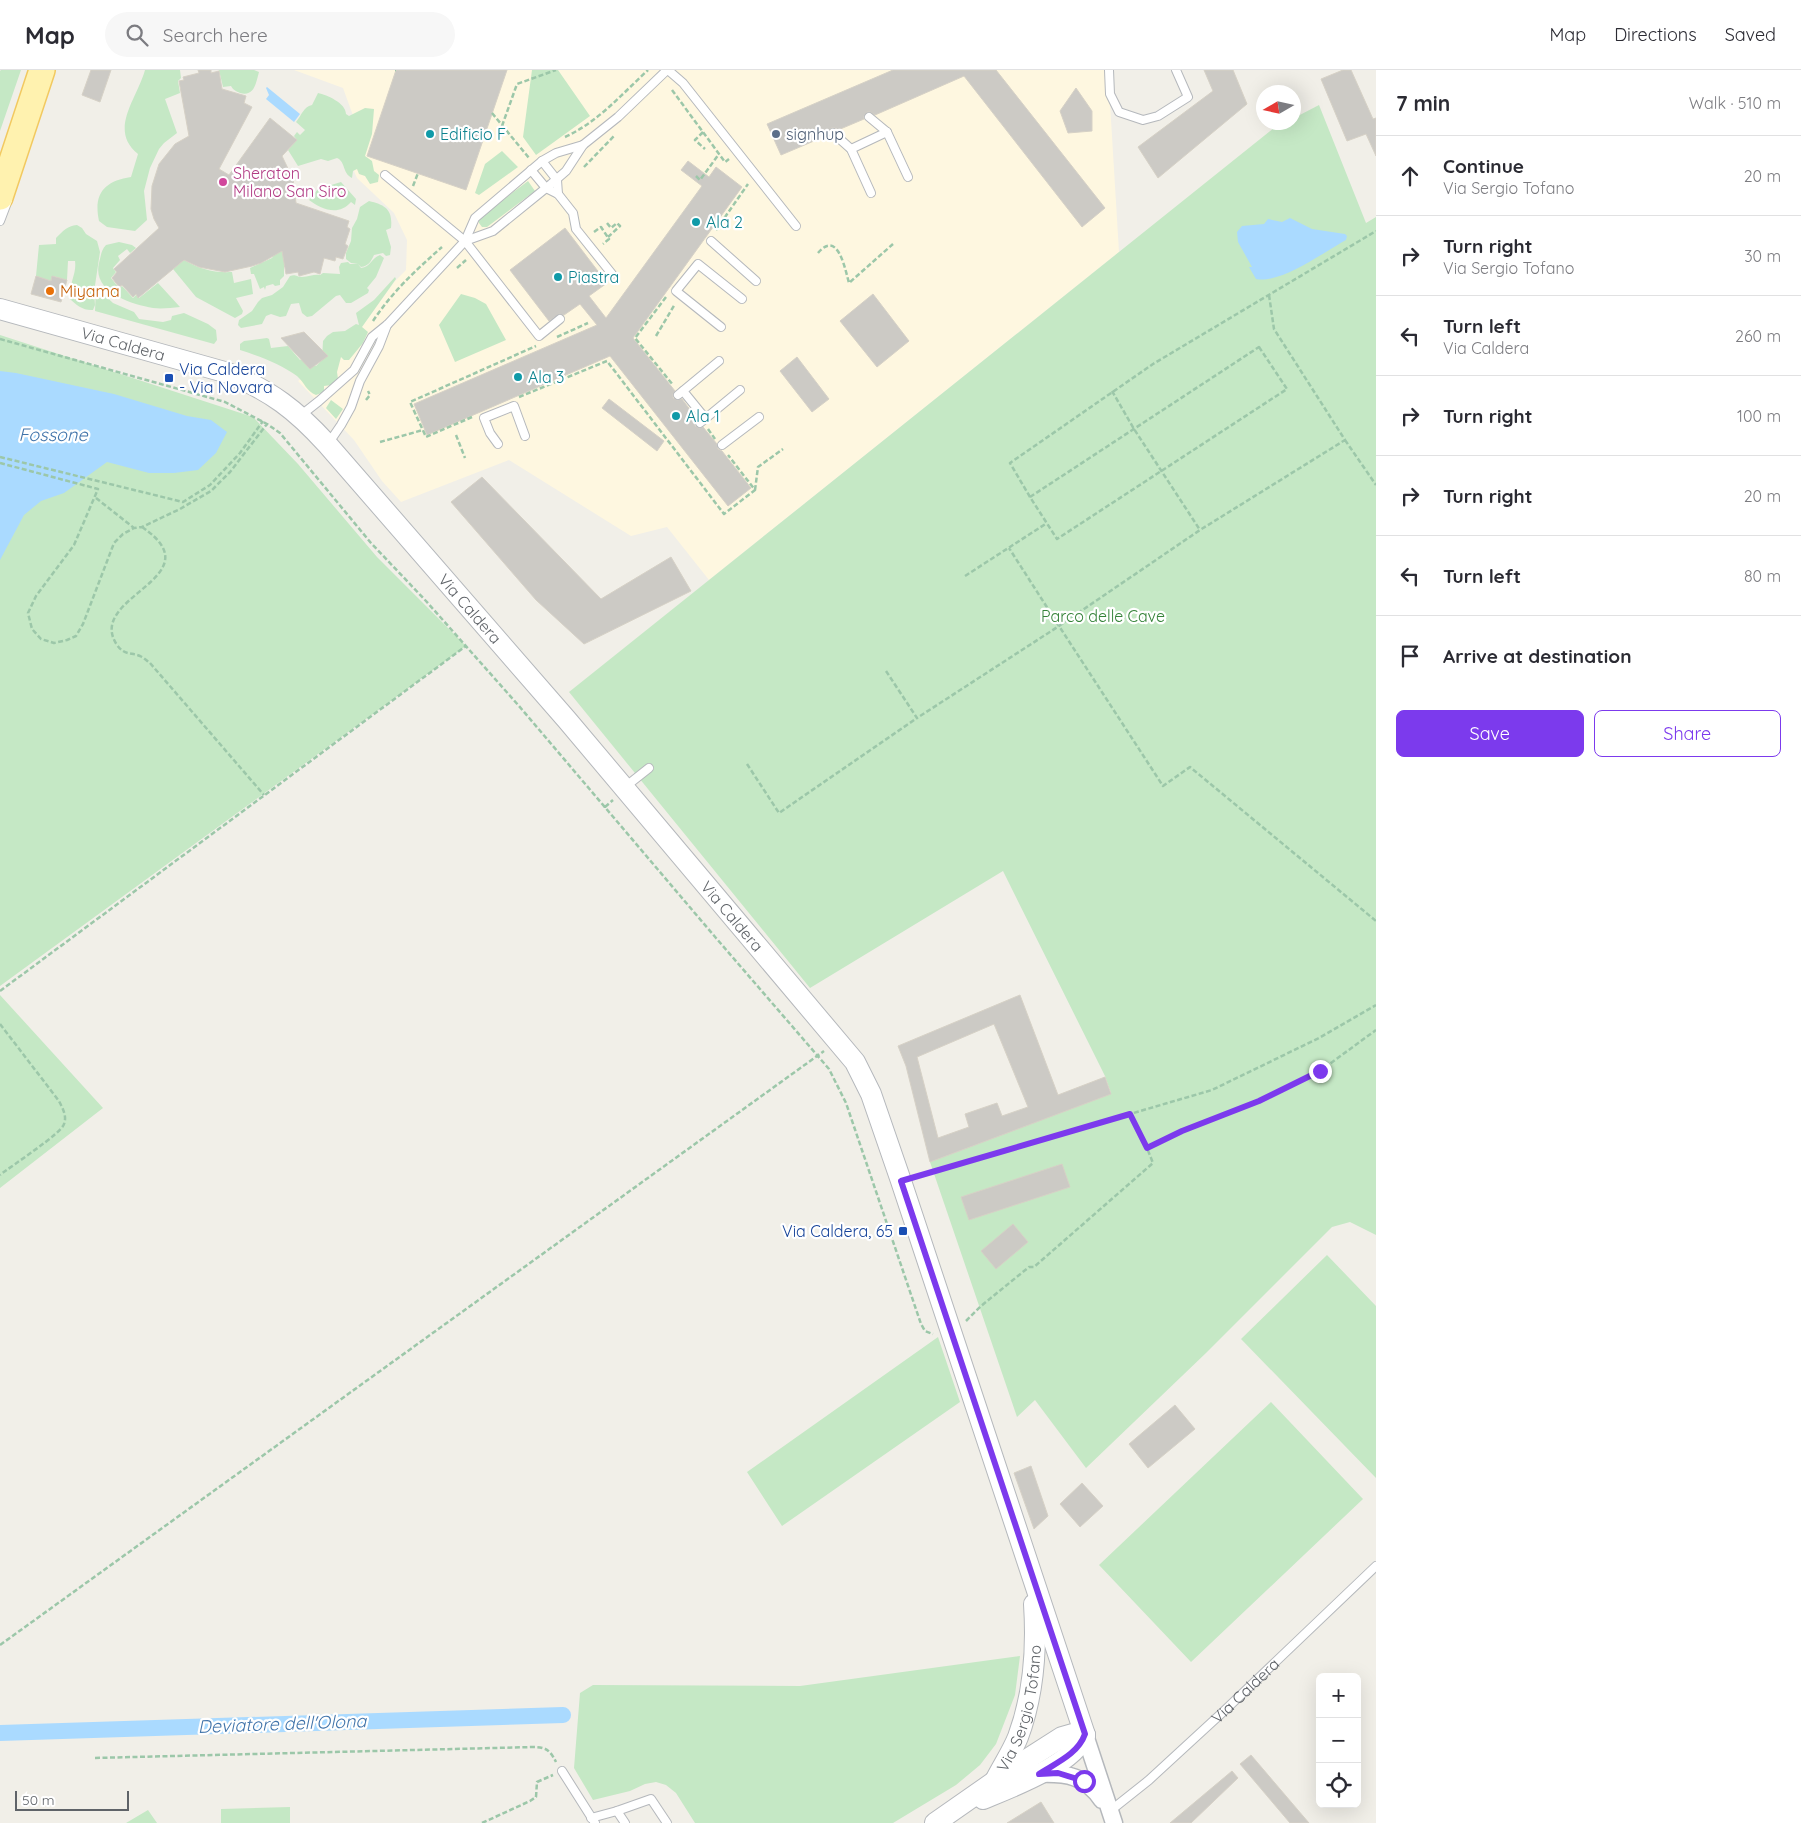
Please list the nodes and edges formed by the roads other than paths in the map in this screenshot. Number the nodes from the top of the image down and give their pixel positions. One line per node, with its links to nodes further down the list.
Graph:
1 (41, 70): 10 (main road); 17 (main road)
2 (668, 70): 8 (lane); 21 (lane)
3 (1109, 70): 4 (lane)
4 (1176, 70)
5 (869, 117): 6 (lane)
6 (887, 132): 9 (lane); 14 (lane)
7 (833, 133): 9 (lane)
8 (583, 145): 11 (lane); 15 (lane)
9 (851, 149): 18 (lane)
10 (0, 150)
11 (542, 161): 12 (lane); 15 (lane)
12 (531, 170): 16 (lane); 23 (lane)
13 (385, 174): 23 (lane)
14 (908, 177)
15 (557, 180): 16 (lane); 19 (lane)
16 (546, 188): 19 (lane); 23 (lane)
17 (6, 191): 20 (lane)
18 (871, 193)
19 (558, 194): 26 (lane)
20 (0, 221)
21 (796, 226)
22 (711, 240): 27 (lane)
23 (464, 241): 30 (lane); 31 (lane)
24 (691, 258): 25 (lane)
25 (698, 264): 28 (lane); 32 (lane)
26 (612, 274)
27 (756, 281)
28 (742, 299)
29 (0, 309): 35 (street, Via Caldera)
30 (560, 319)
31 (388, 324): 35 (lane); 38 (lane)
32 (721, 327)
33 (719, 361): 34 (lane)
34 (740, 390)
35 (300, 416): 38 (street, Via Caldera)
36 (760, 417): 40 (lane)
37 (525, 436): 39 (lane)
38 (327, 444): 42 (street, Via Caldera)
39 (498, 444)
40 (722, 447)
41 (649, 768): 42 (lane)
42 (624, 788): 44 (street, Via Caldera)
43 (1376, 1566): 51 (lane, Via Caldera)
44 (1032, 1573): 45 (street, Via Caldera); 48 (street, Via Sergio Tofano)
45 (1085, 1734): 47 (street, Via Sergio Tofano); 48 (street, Via Sergio Tofano); 51 (street, Via Caldera)
46 (562, 1771): 52 (lane)
47 (1039, 1774): 50 (street, Via Sergio Tofano); 51 (street, Via Sergio Tofano)
48 (994, 1781): 50 (street, Via Sergio Tofano)
49 (617, 1811): 52 (lane); 53 (lane); 54 (lane)
50 (952, 1812): 55 (street, Via Sergio Tofano)
51 (1112, 1817)
52 (593, 1820)
53 (625, 1823)
54 (667, 1823)
55 (935, 1823)

